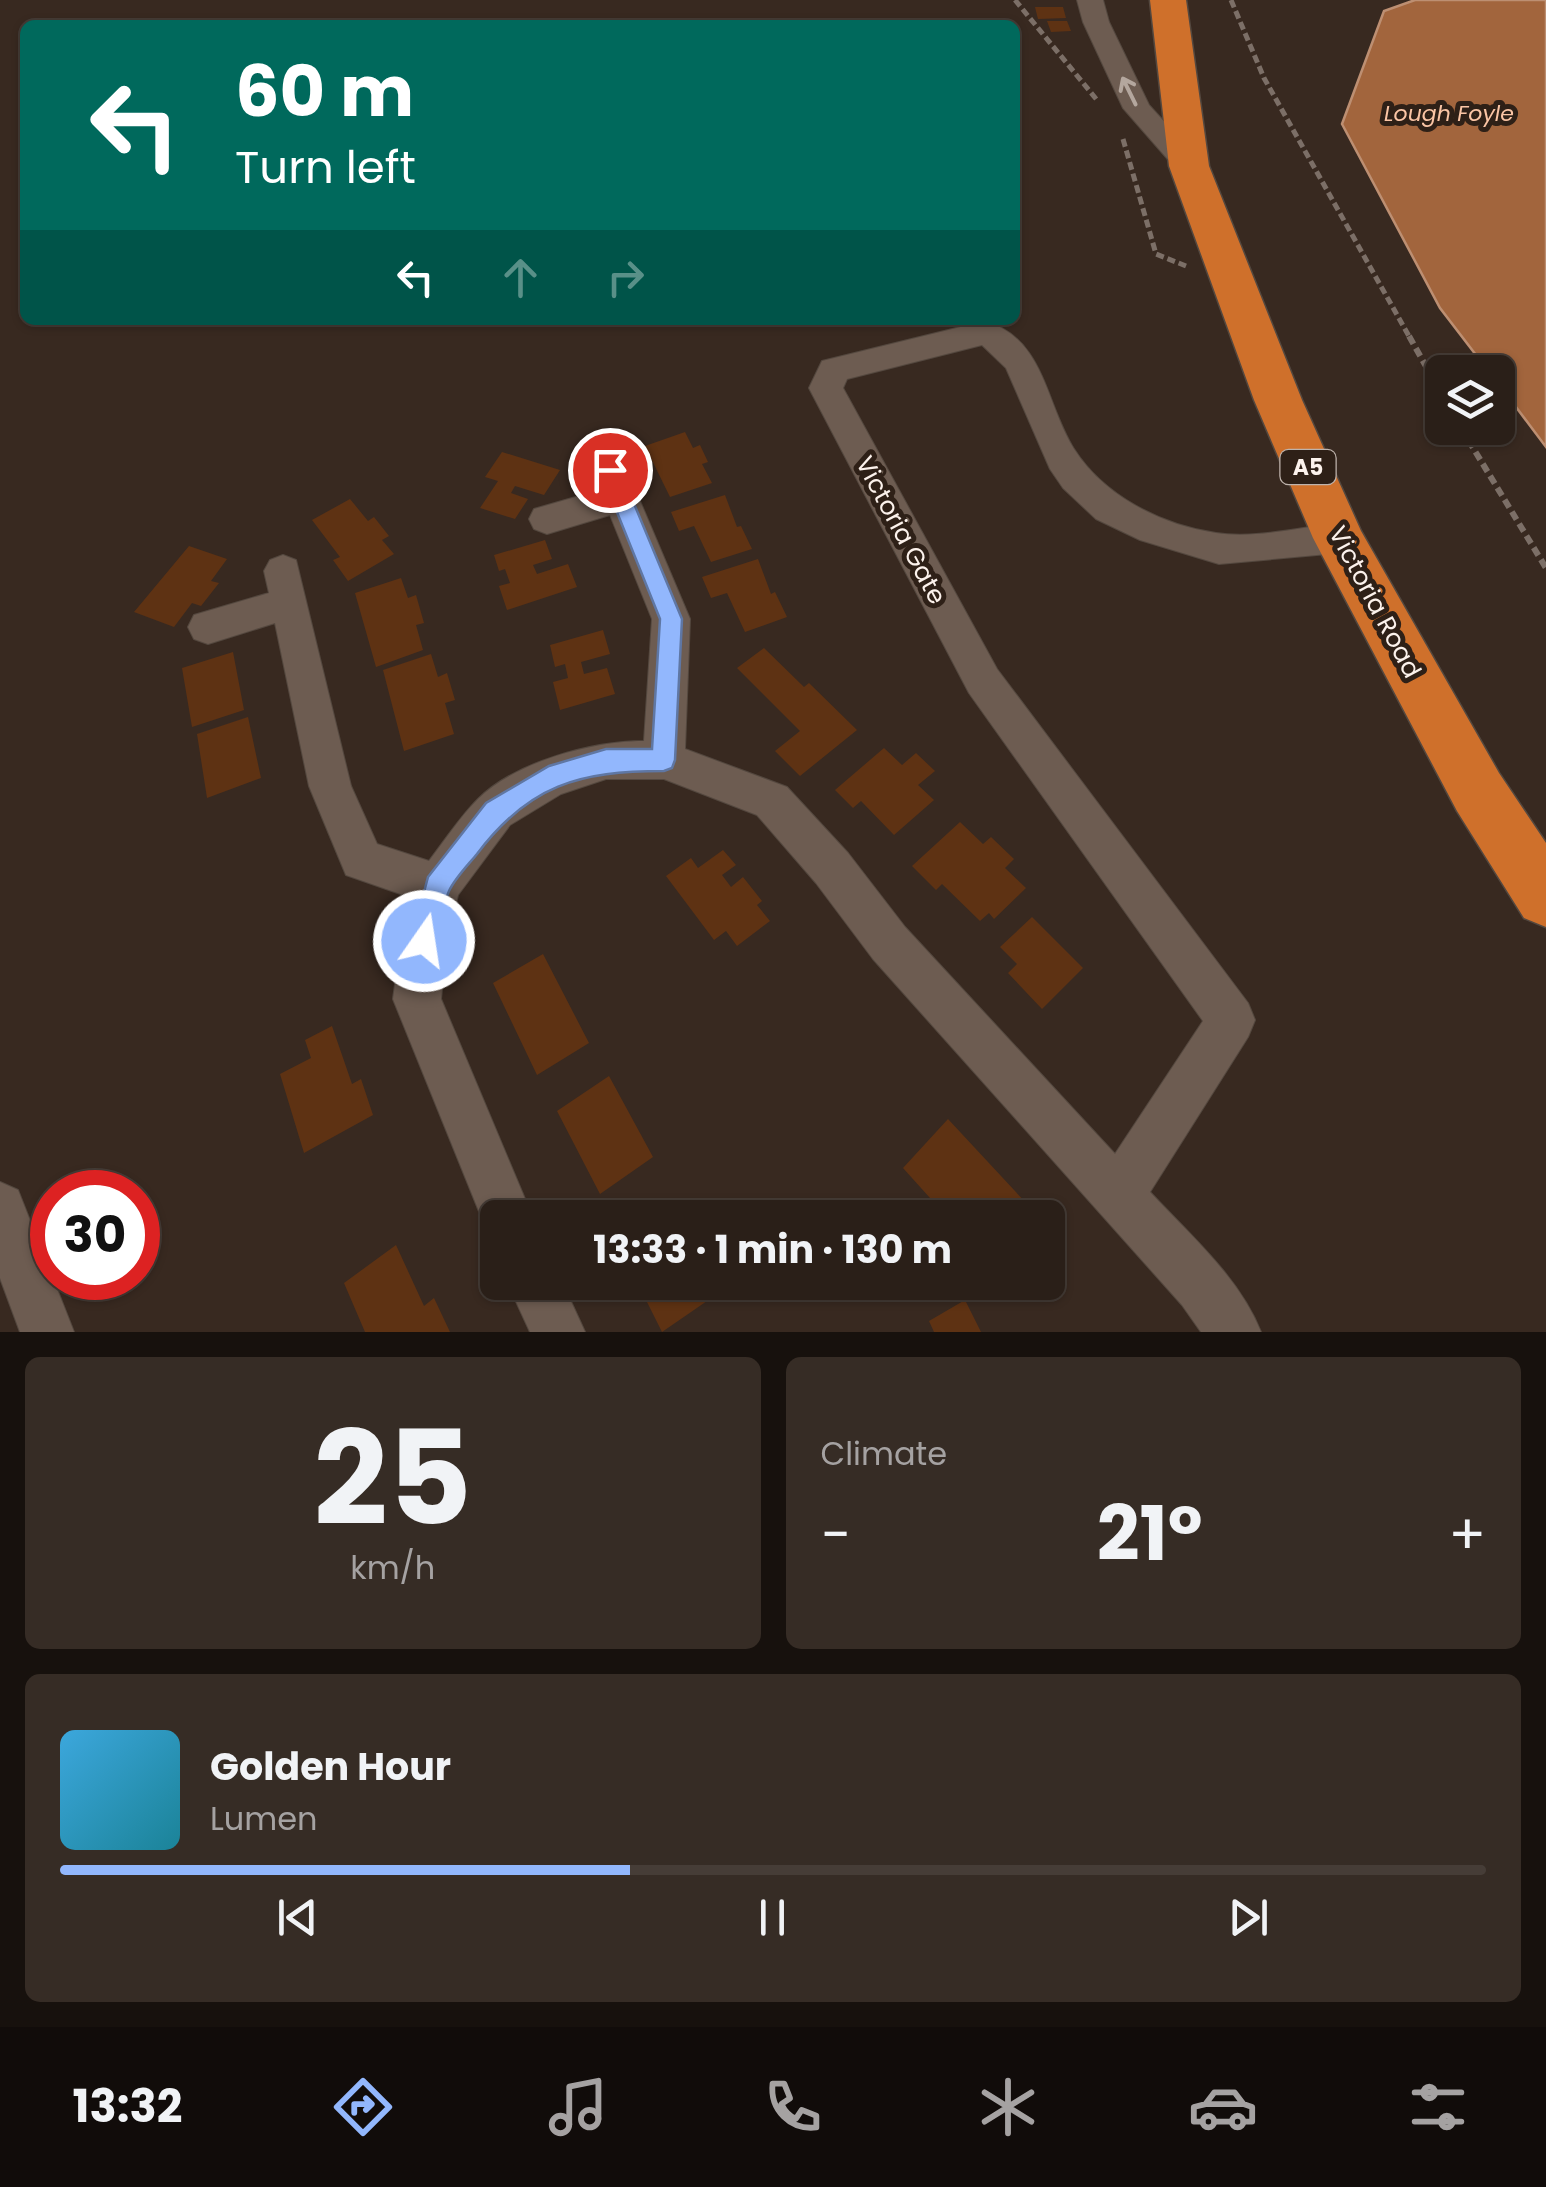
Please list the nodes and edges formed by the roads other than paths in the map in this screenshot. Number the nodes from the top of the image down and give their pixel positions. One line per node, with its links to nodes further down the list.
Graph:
1 (1090, 0): 3 (street, one-way to 1)
2 (1168, 0): 3 (highway, Victoria Road / A5)
3 (1189, 166): 5 (highway, Victoria Road / A5)
4 (548, 518): 7 (street)
5 (1339, 538): 9 (highway, Victoria Road / A5); 10 (street, Victoria Gate)
6 (208, 627): 8 (street)
7 (664, 760): 8 (street); 10 (street)
8 (438, 885): 11 (street)
9 (1546, 897)
10 (1120, 1193): 16 (street)
11 (500, 1200)
12 (0, 1208): 14 (street)
13 (543, 1300): 15 (street)
14 (47, 1332)
15 (558, 1332)
16 (1234, 1332)

